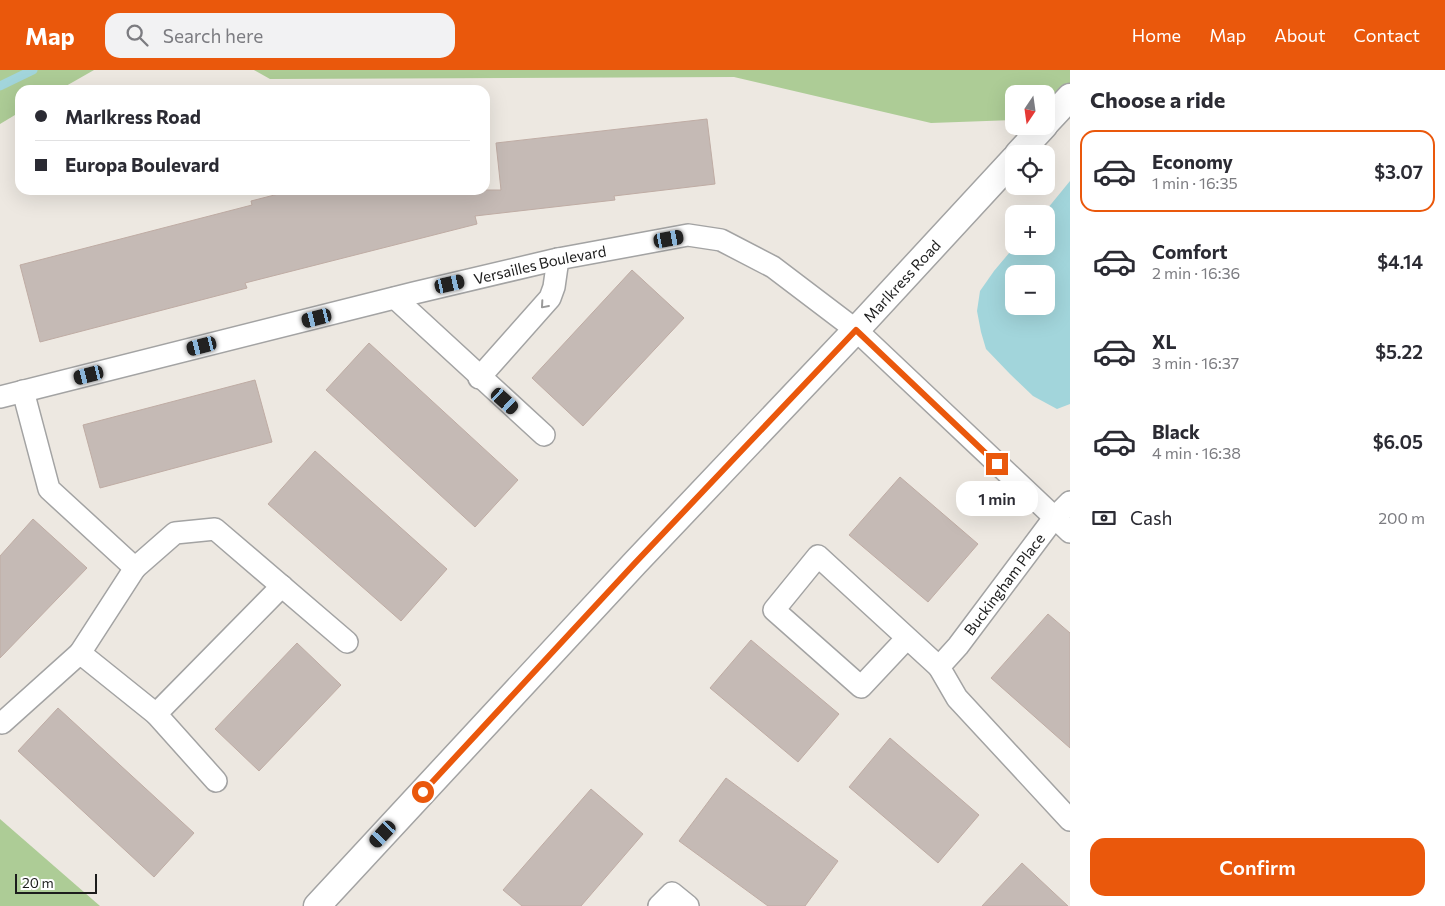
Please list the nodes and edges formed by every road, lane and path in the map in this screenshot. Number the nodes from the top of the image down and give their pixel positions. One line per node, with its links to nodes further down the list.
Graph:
1 (1070, 97): 2 (street)
2 (1055, 113)
3 (1036, 135): 4 (street)
4 (1026, 145)
5 (1005, 169): 8 (street, Marlkress Road)
6 (558, 259): 7 (street, Versailles Boulevard); 8 (street, Versailles Boulevard); 9 (street, one-way to 9)
7 (394, 298): 9 (street); 10 (street, Versailles Boulevard)
8 (856, 330): 14 (street, Versailles Boulevard); 26 (street, Marlkress Road)
9 (480, 378): 12 (street)
10 (23, 391): 11 (street, Versailles Boulevard); 16 (street)
11 (0, 397)
12 (544, 435)
13 (1070, 502): 14 (street, Buckingham Place)
14 (1054, 518): 15 (street, Versailles Boulevard); 21 (street, Buckingham Place)
15 (1070, 532)
16 (134, 568): 17 (street); 20 (street)
17 (282, 586): 19 (street); 22 (street)
18 (907, 638): 18 (street); 21 (street)
19 (347, 642)
20 (80, 653): 22 (street); 23 (street)
21 (939, 667): 25 (street)
22 (156, 714): 24 (street)
23 (2, 722)
24 (216, 781)
25 (1070, 820)
26 (317, 906)
27 (658, 906): 28 (street)
28 (688, 906)

